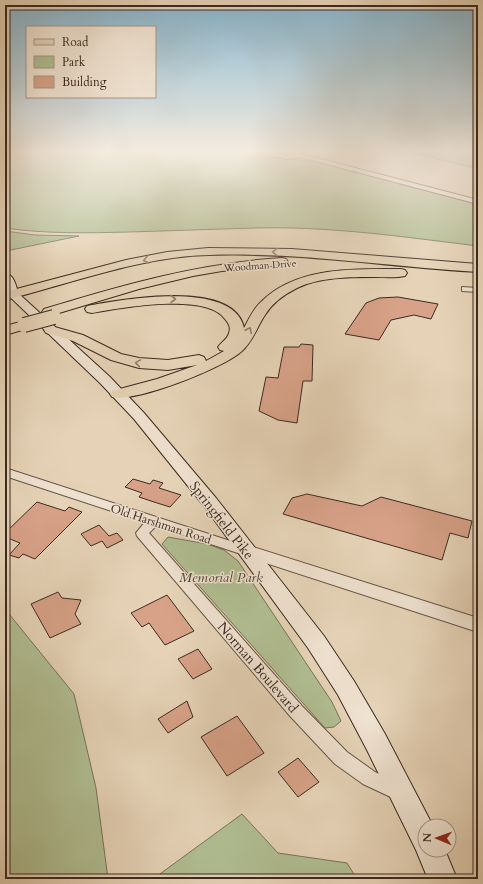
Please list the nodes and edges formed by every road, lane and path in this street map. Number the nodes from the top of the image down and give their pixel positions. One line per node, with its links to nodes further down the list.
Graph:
1 (441, 192): 2 (street)
2 (478, 202)
3 (453, 267): 4 (main road, Woodman Drive); 9 (main road, one-way to 9); 10 (main road, Woodman Drive)
4 (478, 268)
5 (478, 273): 10 (main road, Woodman Drive); 15 (main road, one-way to 5)
6 (5, 276): 9 (main road, Springfield Pike)
7 (465, 289): 8 (street)
8 (478, 290)
9 (8, 294): 10 (main road, Springfield Pike)
10 (55, 318): 11 (main road, bridge); 14 (main road, one-way to 10); 14 (main road, one-way to 14); 15 (main road, Springfield Pike)
11 (22, 323): 12 (main road); 13 (main road)
12 (5, 325)
13 (5, 331)
14 (204, 358): 15 (main road)
15 (118, 394): 18 (main road, Springfield Pike)
16 (5, 472): 17 (street, Old Harshman Road)
17 (153, 521): 18 (street, Old Harshman Road); 20 (street, Norman Boulevard)
18 (247, 551): 19 (street, Old Harshman Road); 20 (main road, Springfield Pike)
19 (478, 625)
20 (402, 794): 21 (main road, Springfield Pike)
21 (417, 824)
22 (434, 858): 23 (main road)
23 (443, 879)

